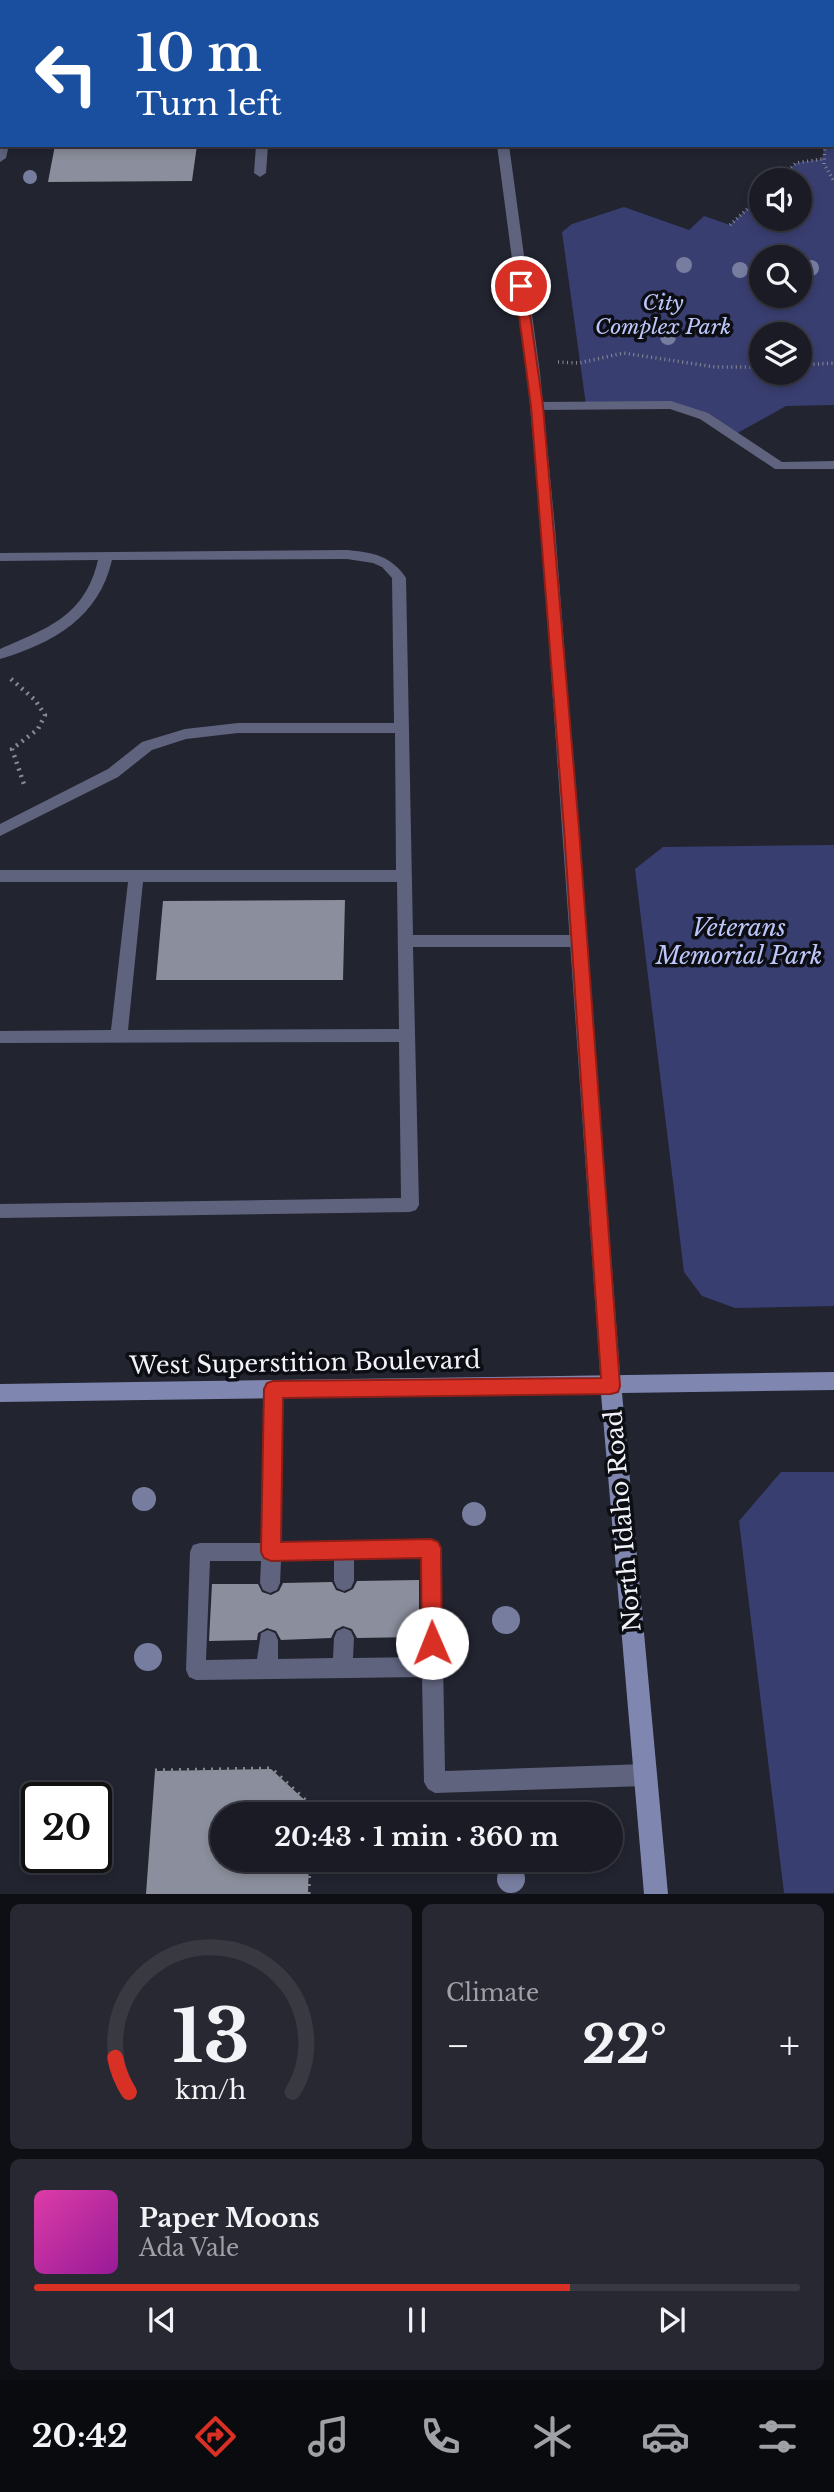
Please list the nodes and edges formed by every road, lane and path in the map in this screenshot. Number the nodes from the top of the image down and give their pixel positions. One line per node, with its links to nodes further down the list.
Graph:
1 (262, 147): 6 (street)
2 (503, 147): 10 (street, North Idaho Road)
3 (825, 147): 4 (path)
4 (822, 159): 5 (path); 7 (path)
5 (791, 168)
6 (260, 173)
7 (834, 181)
8 (749, 207): 9 (path)
9 (730, 225)
10 (533, 362): 13 (path); 14 (street, North Idaho Road)
11 (834, 363): 12 (path)
12 (812, 364)
13 (749, 368)
14 (537, 406): 15 (lane); 27 (street, North Idaho Road)
15 (834, 465)
16 (106, 556): 17 (lane); 18 (lane); 20 (lane)
17 (0, 557)
18 (0, 654)
19 (5, 674): 21 (path)
20 (402, 728): 21 (lane); 25 (lane)
21 (35, 815): 22 (lane)
22 (0, 831)
23 (0, 876): 24 (lane)
24 (136, 876): 25 (lane); 29 (lane)
25 (404, 876): 26 (lane)
26 (406, 941): 27 (lane); 28 (lane)
27 (579, 941): 33 (street, North Idaho Road)
28 (407, 1035): 29 (lane); 31 (lane)
29 (119, 1036): 30 (lane)
30 (0, 1037)
31 (0, 1211)
32 (834, 1381): 33 (main road, West Superstition Boulevard)
33 (611, 1386): 34 (main road, West Superstition Boulevard); 46 (main road, North Idaho Road)
34 (273, 1389): 35 (main road, West Superstition Boulevard); 37 (lane)
35 (0, 1394)
36 (344, 1551): 37 (lane); 38 (lane); 42 (lane)
37 (271, 1552): 39 (lane); 44 (lane)
38 (344, 1581)
39 (270, 1583)
40 (344, 1638): 43 (lane)
41 (268, 1640): 44 (lane)
42 (432, 1667): 43 (lane); 46 (lane)
43 (344, 1669): 44 (lane)
44 (267, 1670)
45 (155, 1771): 47 (path)
46 (645, 1774): 50 (main road, North Idaho Road)
47 (307, 1802)
48 (309, 1872): 49 (path)
49 (308, 1894)
50 (656, 1894)

